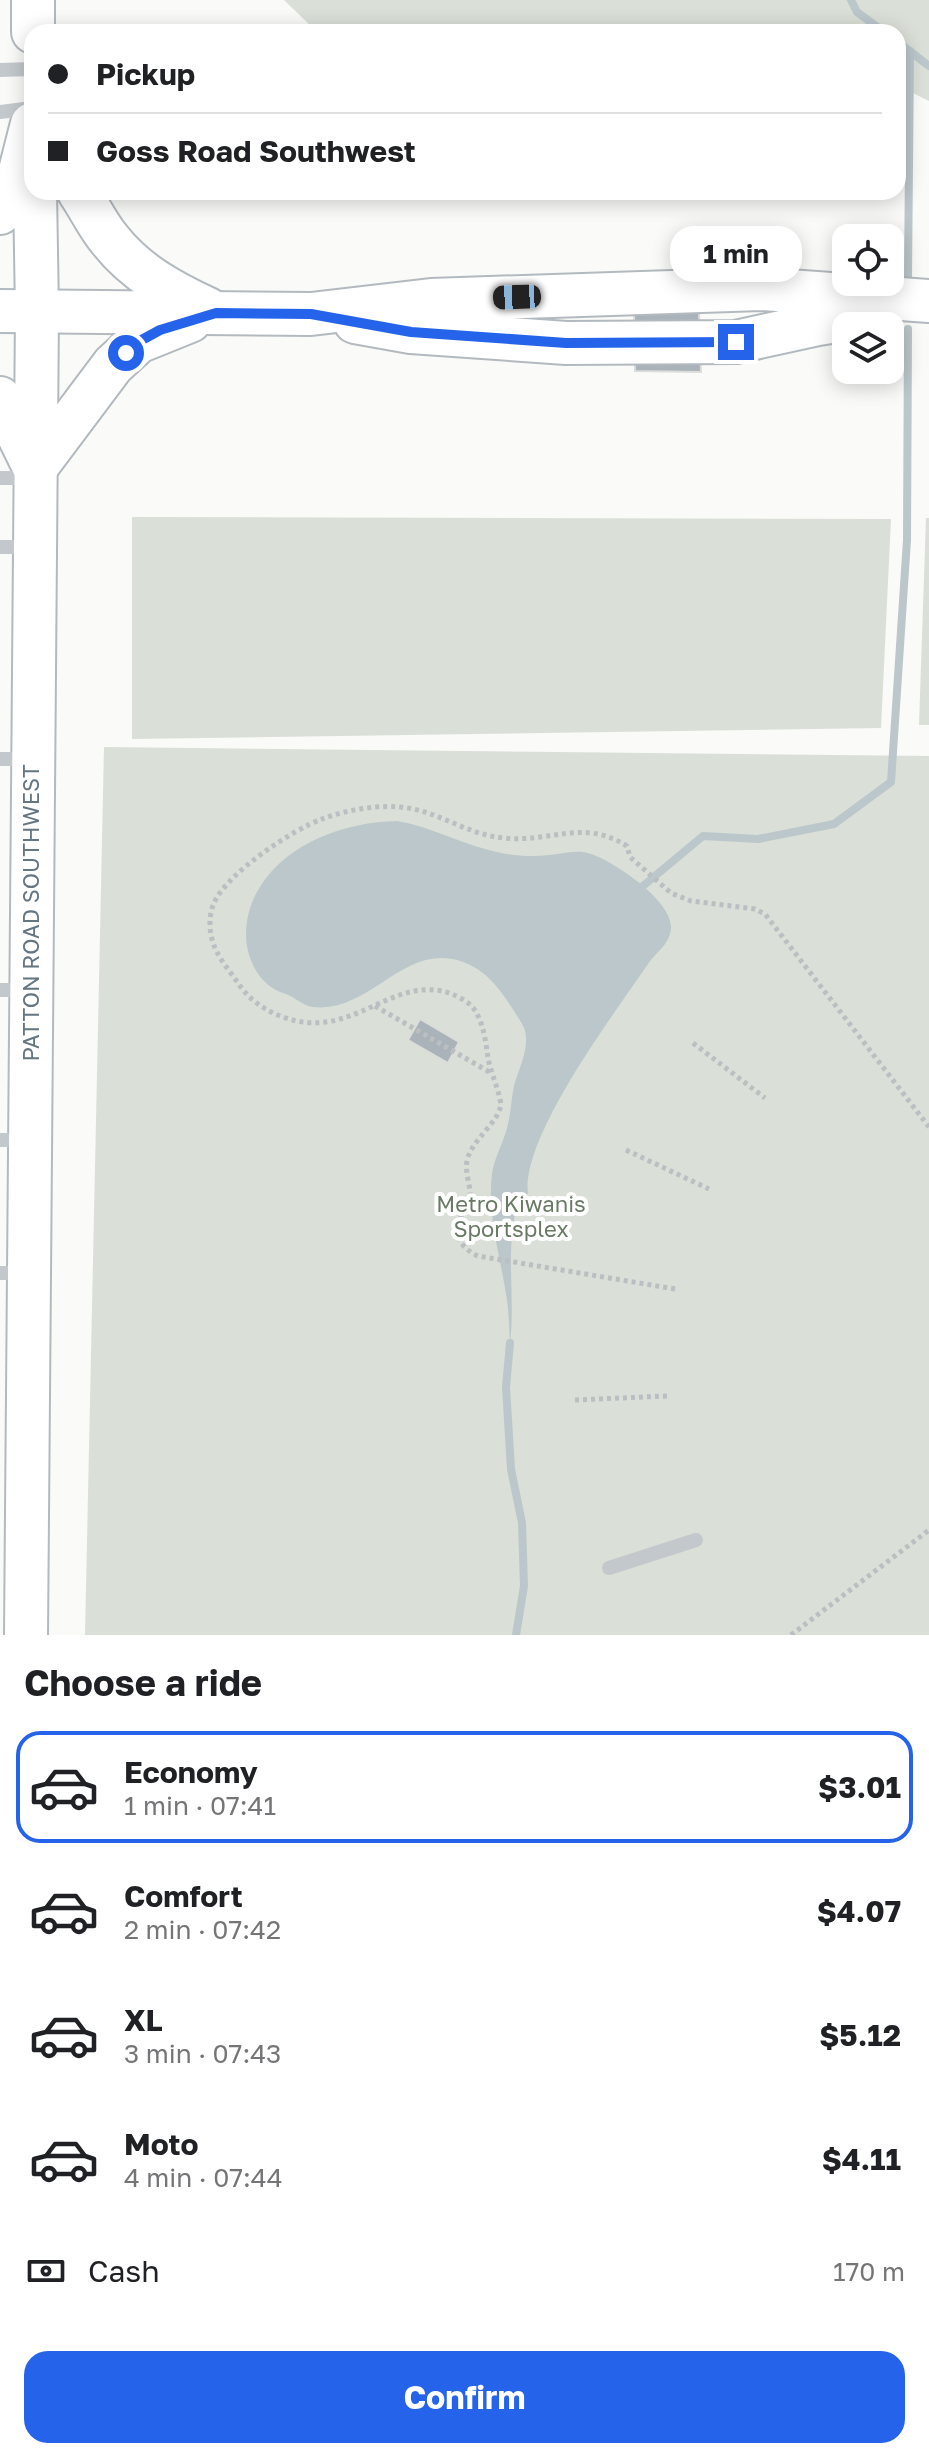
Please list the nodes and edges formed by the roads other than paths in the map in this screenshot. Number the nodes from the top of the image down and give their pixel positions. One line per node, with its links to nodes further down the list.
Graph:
1 (33, 0): 2 (main road)
2 (33, 24)
3 (24, 69): 4 (lane)
4 (0, 70)
5 (24, 109): 6 (lane)
6 (0, 112)
7 (24, 155): 10 (main road)
8 (34, 200): 13 (main road, PATTON ROAD SOUTHWEST)
9 (84, 200): 14 (main road)
10 (0, 213)
11 (929, 301): 15 (main road)
12 (929, 307): 15 (main road)
13 (18, 311): 14 (main road); 17 (main road, PATTON ROAD SOUTHWEST)
14 (216, 313): 15 (main road); 17 (main road)
15 (311, 314)
16 (0, 398): 17 (main road)
17 (23, 475): 18 (main road, PATTON ROAD SOUTHWEST)
18 (17, 547): 19 (main road, PATTON ROAD SOUTHWEST)
19 (16, 759): 20 (main road, PATTON ROAD SOUTHWEST)
20 (16, 990): 21 (main road, PATTON ROAD SOUTHWEST)
21 (15, 1140): 22 (main road, PATTON ROAD SOUTHWEST)
22 (15, 1273): 25 (main road, PATTON ROAD SOUTHWEST)
23 (696, 1540): 24 (lane)
24 (609, 1568)
25 (22, 1622)

